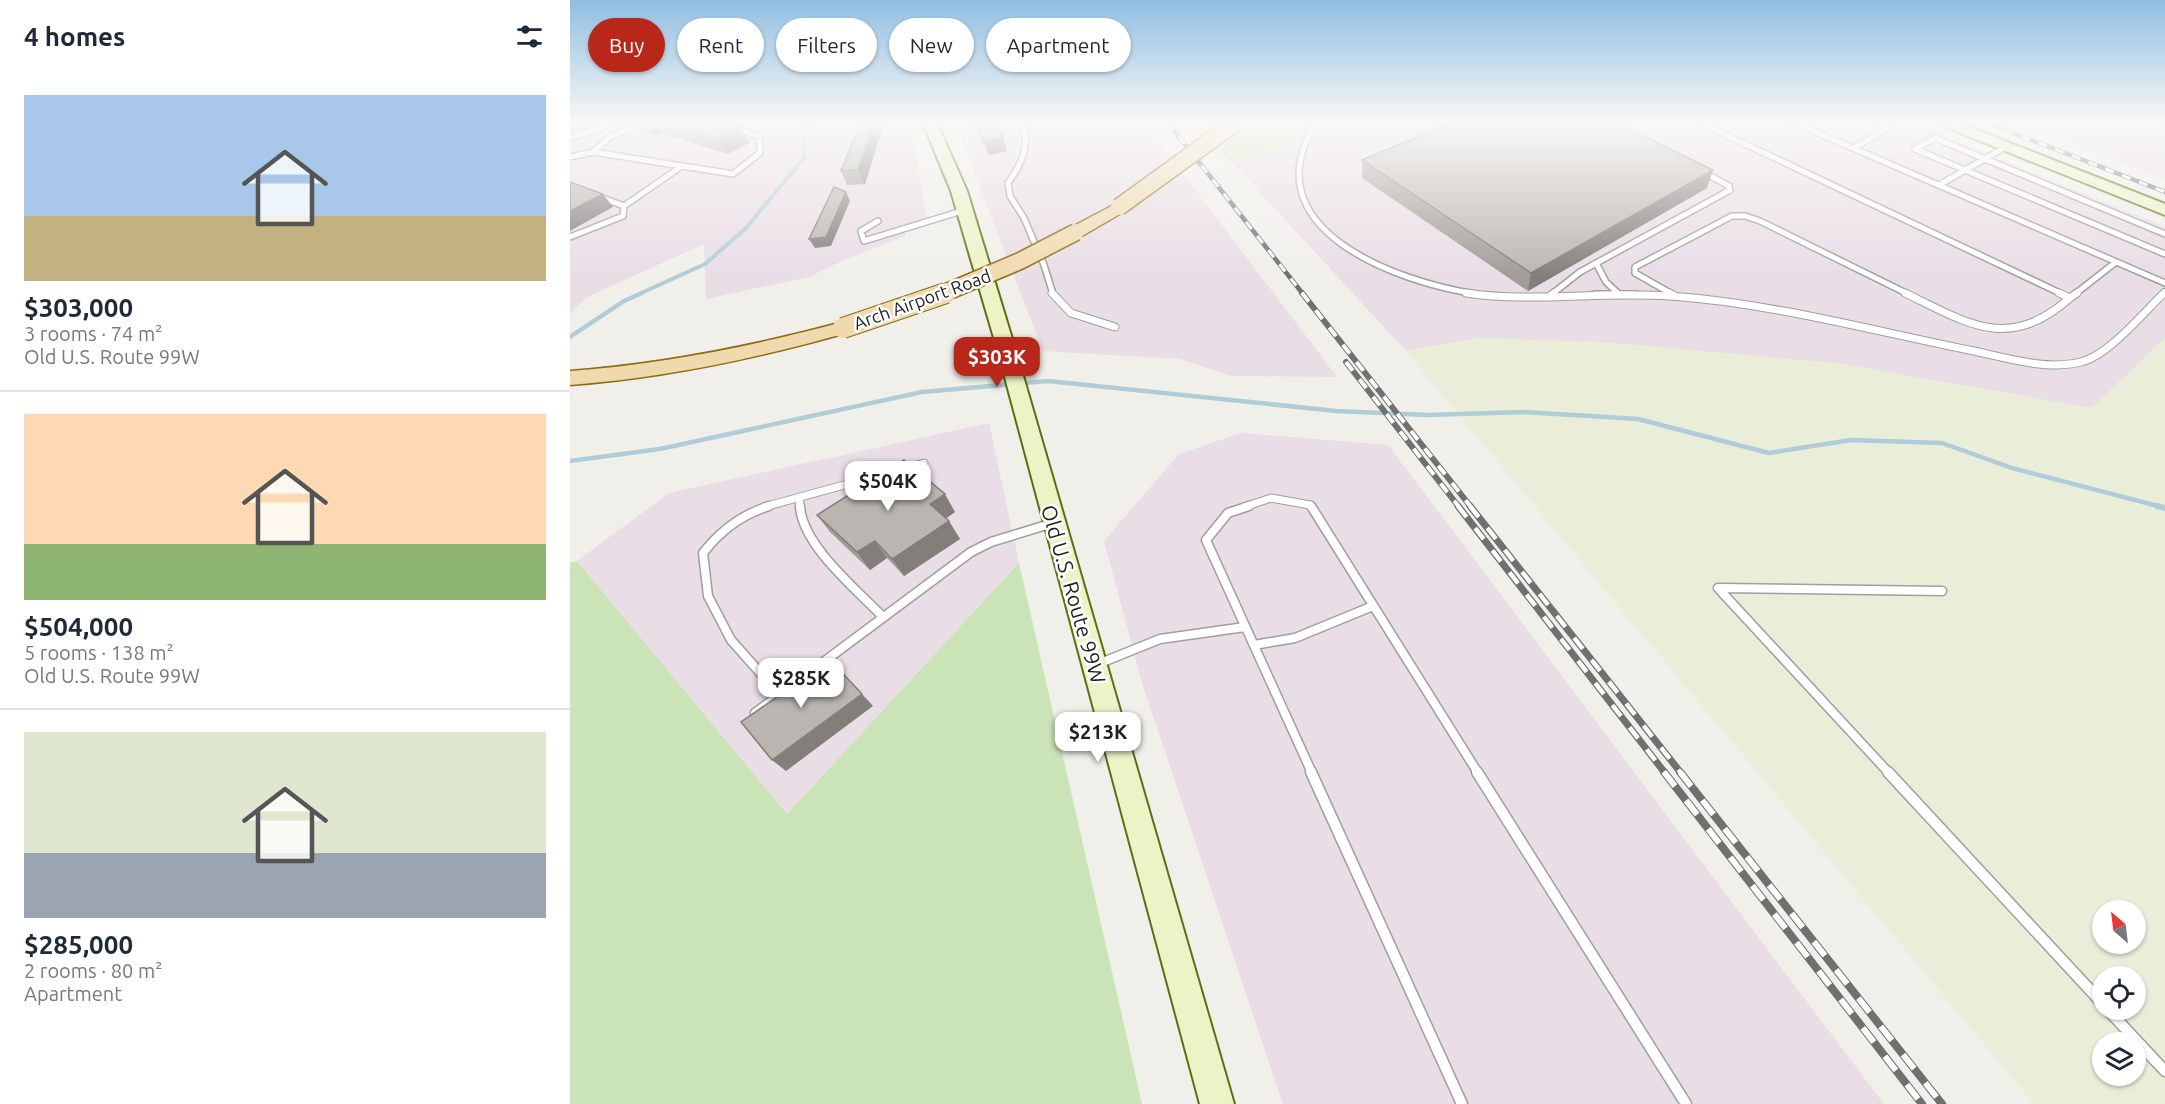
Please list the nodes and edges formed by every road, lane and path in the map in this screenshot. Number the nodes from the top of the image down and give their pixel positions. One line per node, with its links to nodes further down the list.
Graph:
1 (670, 175): 17 (lane)
2 (950, 175): 18 (main road, Old U.S. Route 99W)
3 (1015, 175): 32 (lane)
4 (1151, 175): 16 (main road, Arch Airport Road)
5 (1157, 175): 16 (main road, Arch Airport Road, bridge)
6 (1299, 175): 29 (lane)
7 (1707, 175): 25 (lane)
8 (1810, 175): 31 (lane)
9 (1915, 175): 14 (lane)
10 (1957, 175): 14 (lane)
11 (1976, 175): 23 (lane)
12 (2022, 175): 21 (lane)
13 (2077, 175): 19 (main road)
14 (1939, 185): 24 (lane)
15 (585, 192): 17 (lane)
16 (1116, 202): 34 (main road, Arch Airport Road, bridge)
17 (624, 206): 22 (lane)
18 (964, 210): 20 (lane); 38 (main road, Old U.S. Route 99W)
19 (2165, 210)
20 (878, 221)
21 (2165, 234)
22 (570, 237)
23 (2165, 254)
24 (2116, 262): 26 (lane); 31 (lane)
25 (1596, 263): 28 (lane); 29 (lane)
26 (2165, 283)
27 (2165, 292): 30 (lane)
28 (1619, 294): 29 (lane); 30 (lane)
29 (1549, 297)
30 (1677, 297): 31 (lane)
31 (2070, 298)
32 (1115, 327)
33 (570, 362): 34 (main road, Arch Airport Road)
34 (635, 365): 35 (main road, Arch Airport Road)
35 (570, 378)
36 (924, 463): 37 (lane)
37 (799, 497): 41 (lane); 45 (lane)
38 (1054, 523): 41 (lane); 44 (main road, Old U.S. Route 99W)
39 (1942, 591): 47 (lane)
40 (1373, 606): 42 (lane); 43 (lane); 52 (lane)
41 (883, 617): 45 (lane)
42 (1245, 627): 43 (lane); 44 (lane)
43 (1254, 645): 51 (lane)
44 (1094, 666): 50 (main road, Old U.S. Route 99W)
45 (780, 694): 46 (lane)
46 (755, 712)
47 (2092, 992)
48 (2117, 1020): 49 (lane)
49 (2165, 1071)
50 (1217, 1104)
51 (1462, 1104)
52 (1686, 1104)

